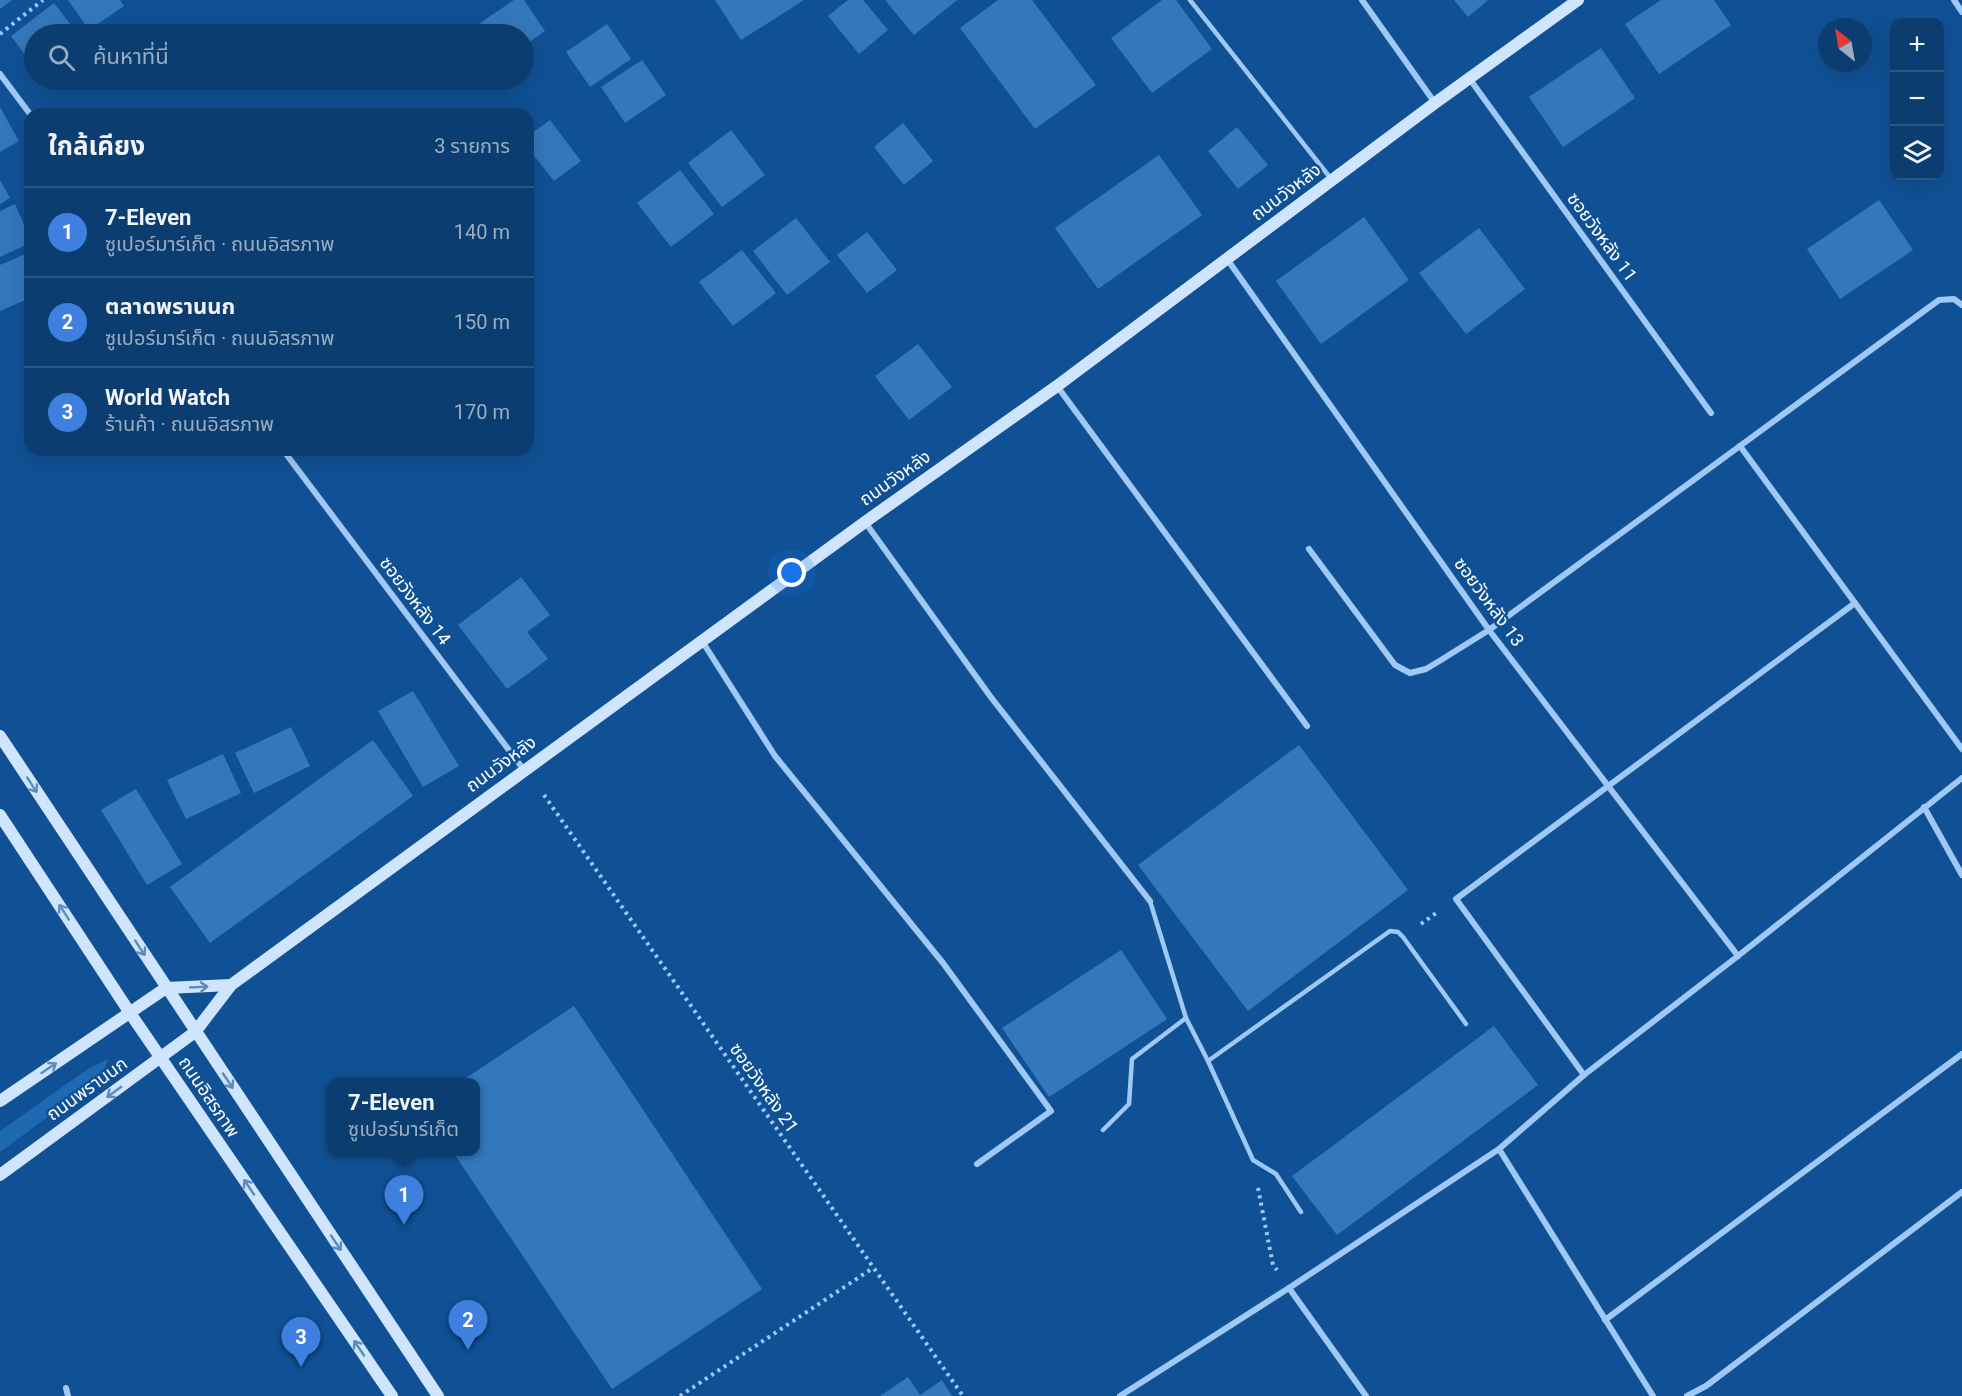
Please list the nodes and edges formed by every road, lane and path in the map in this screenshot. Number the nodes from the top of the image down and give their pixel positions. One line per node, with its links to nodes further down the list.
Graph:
1 (43, 0): 7 (path)
2 (1190, 0): 12 (lane)
3 (1362, 0): 10 (street)
4 (1578, 0): 9 (main road, ถนนวังหลัง)
5 (1954, 0): 6 (street)
6 (1962, 12)
7 (0, 34)
8 (0, 74): 11 (street)
9 (1469, 78): 10 (main road, ถนนวังหลัง); 16 (street, ซอยวังหลัง 11)
10 (1435, 103): 12 (main road, ถนนวังหลัง)
11 (26, 108)
12 (1332, 180): 13 (main road, ถนนวังหลัง)
13 (1227, 259): 15 (main road, ถนนวังหลัง); 22 (street, ซอยวังหลัง 13)
14 (1962, 305): 17 (street)
15 (1057, 386): 19 (main road, ถนนวังหลัง); 24 (street)
16 (1711, 413)
17 (1740, 446): 21 (street); 22 (street)
18 (288, 456): 27 (street, ซอยวังหลัง 14)
19 (865, 522): 23 (main road, ถนนวังหลัง); 35 (street)
20 (1309, 549): 22 (street)
21 (1855, 603): 26 (street); 29 (street)
22 (1489, 630): 29 (street, ซอยวังหลัง 13)
23 (701, 640): 27 (main road, ถนนวังหลัง); 52 (street)
24 (1307, 726)
25 (0, 736): 39 (main road, one-way to 39)
26 (1962, 749)
27 (524, 770): 38 (main road, ถนนวังหลัง)
28 (1962, 778): 31 (street)
29 (1609, 787): 34 (street); 37 (street, ซอยวังหลัง 13)
30 (544, 795): 56 (path, ซอยวังหลัง 21)
31 (1924, 807): 33 (street); 37 (street)
32 (0, 815): 40 (main road, ถนนอิสรภาพ, one-way to 32)
33 (1962, 875)
34 (1456, 899): 36 (path); 47 (street)
35 (1150, 902): 41 (lane)
36 (1403, 937): 42 (lane); 46 (lane)
37 (1738, 956): 47 (street)
38 (231, 985): 39 (main road, one-way to 38); 43 (main road, ถนนวังหลัง)
39 (166, 988): 40 (main road, ถนนพรานนก); 43 (main road)
40 (130, 1013): 45 (main road, ถนนอิสรภาพ); 48 (main road, ถนนพรานนก, one-way to 40)
41 (1186, 1018): 46 (lane); 49 (lane)
42 (1466, 1024)
43 (195, 1032): 45 (main road, ถนนพรานนก); 62 (main road, one-way to 62)
44 (1962, 1054): 58 (street)
45 (161, 1057): 53 (main road, ถนนพรานนก, one-way to 53); 61 (main road, ถนนอิสรภาพ, one-way to 45)
46 (1208, 1061): 51 (lane)
47 (1584, 1075): 50 (street)
48 (0, 1101)
49 (1103, 1130)
50 (1499, 1149): 57 (street); 58 (street)
51 (1253, 1160): 55 (lane); 57 (path)
52 (977, 1164)
53 (0, 1175)
54 (1962, 1192): 68 (street)
55 (1301, 1212)
56 (873, 1268): 63 (path); 64 (path, ซอยวังหลัง 21)
57 (1289, 1288): 65 (street); 66 (street)
58 (1605, 1320): 67 (street)
59 (66, 1388): 60 (street)
60 (68, 1396)
61 (392, 1396)
62 (438, 1396)
63 (680, 1396)
64 (963, 1396)
65 (1120, 1396)
66 (1366, 1396)
67 (1653, 1396)
68 (1687, 1396)

